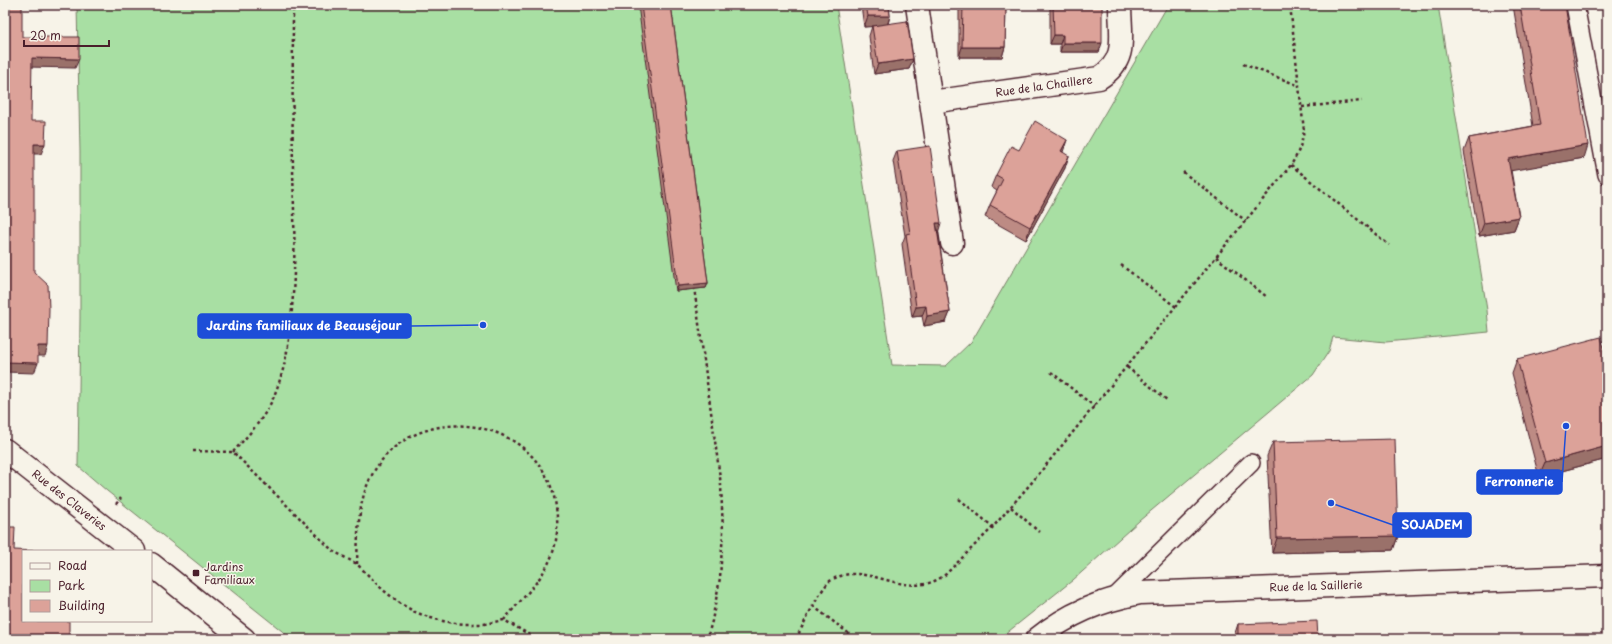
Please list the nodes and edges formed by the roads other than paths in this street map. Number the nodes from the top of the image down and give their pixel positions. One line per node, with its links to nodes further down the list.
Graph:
1 (917, 5): 4 (street)
2 (1120, 5): 4 (street, Rue de la Chaillere)
3 (1575, 5): 5 (lane)
4 (931, 102): 6 (street)
5 (1607, 175)
6 (952, 243)
7 (5, 450): 9 (street, Rue des Claveries)
8 (1251, 463): 12 (lane)
9 (133, 550)
10 (152, 565): 13 (street)
11 (1607, 576): 12 (street, Rue de la Saillerie)
12 (1114, 598): 14 (street, Rue de la Saillerie)
13 (244, 639)
14 (1037, 639)

